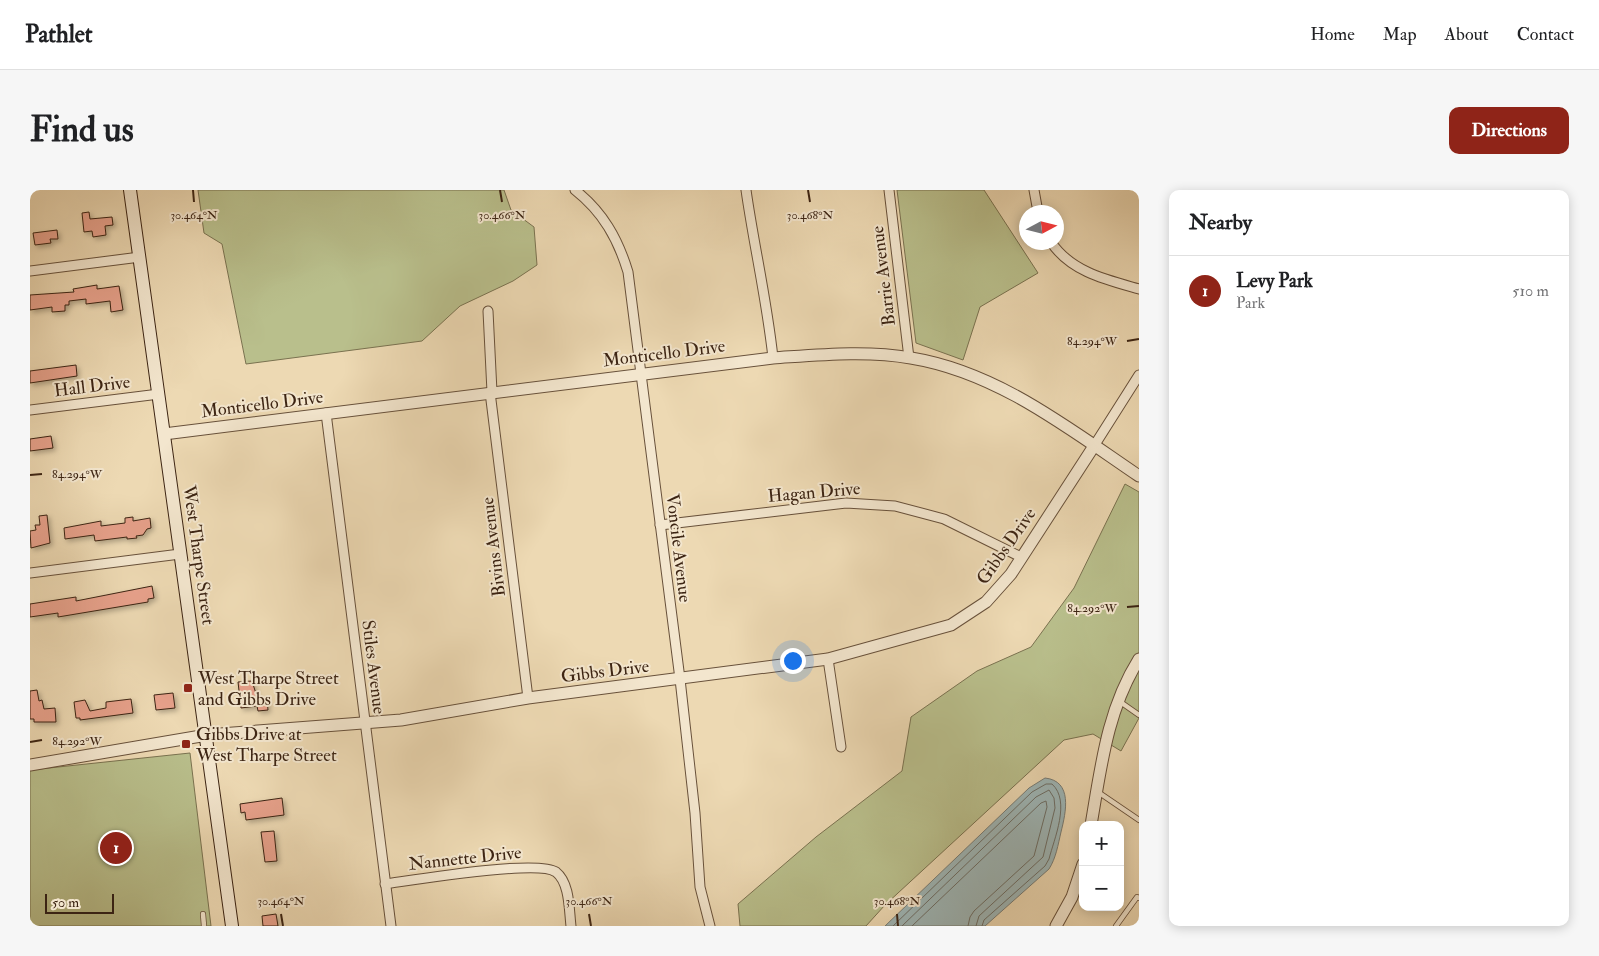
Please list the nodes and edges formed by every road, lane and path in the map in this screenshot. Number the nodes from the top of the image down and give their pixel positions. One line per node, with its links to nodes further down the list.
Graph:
1 (130, 190): 8 (main road, West Tharpe Street)
2 (575, 190): 14 (street, Voncile Avenue)
3 (746, 190): 12 (street)
4 (889, 190): 13 (street, Barrie Avenue)
5 (1034, 190): 6 (street)
6 (1037, 205)
7 (1057, 250): 10 (street)
8 (140, 257): 9 (street); 17 (main road, West Tharpe Street)
9 (30, 271)
10 (1139, 289)
11 (488, 311): 16 (street, Bivins Avenue)
12 (774, 358): 13 (street, Monticello Drive); 14 (street, Monticello Drive)
13 (909, 358): 21 (street, Monticello Drive)
14 (640, 374): 16 (street, Monticello Drive); 23 (street, Voncile Avenue)
15 (1139, 374): 21 (street)
16 (491, 392): 19 (street, Monticello Drive); 30 (street, Bivins Avenue)
17 (158, 394): 18 (street, Hall Drive); 20 (main road, West Tharpe Street)
18 (30, 410)
19 (326, 413): 20 (street, Monticello Drive); 33 (street, Stiles Avenue)
20 (164, 434): 24 (main road, West Tharpe Street)
21 (1094, 446): 22 (street, Monticello Drive); 25 (street, Gibbs Drive)
22 (1139, 476)
23 (660, 525): 25 (street, Hagan Drive); 29 (street, Voncile Avenue)
24 (180, 554): 26 (street); 34 (main road, West Tharpe Street)
25 (1021, 557): 27 (street, Gibbs Drive)
26 (30, 573)
27 (828, 659): 29 (street, Gibbs Drive); 35 (street)
28 (1139, 659): 31 (street)
29 (680, 679): 30 (street, Gibbs Drive); 48 (street, Voncile Avenue)
30 (528, 698): 33 (street, Gibbs Drive)
31 (1118, 700): 32 (lane); 37 (street)
32 (1139, 715)
33 (365, 722): 34 (street, Gibbs Drive); 41 (street, Stiles Avenue)
34 (207, 735): 36 (street, Gibbs Drive); 45 (main road, West Tharpe Street)
35 (841, 747)
36 (30, 766)
37 (1097, 791): 38 (lane); 39 (street)
38 (1139, 820)
39 (1092, 821)
40 (1082, 866): 49 (street)
41 (385, 884): 46 (street, Stiles Avenue); 47 (street, Nannette Drive)
42 (1139, 898): 50 (lane)
43 (203, 914): 44 (lane)
44 (204, 926)
45 (232, 926)
46 (391, 926)
47 (571, 926)
48 (710, 926)
49 (1056, 926)
50 (1116, 926)

